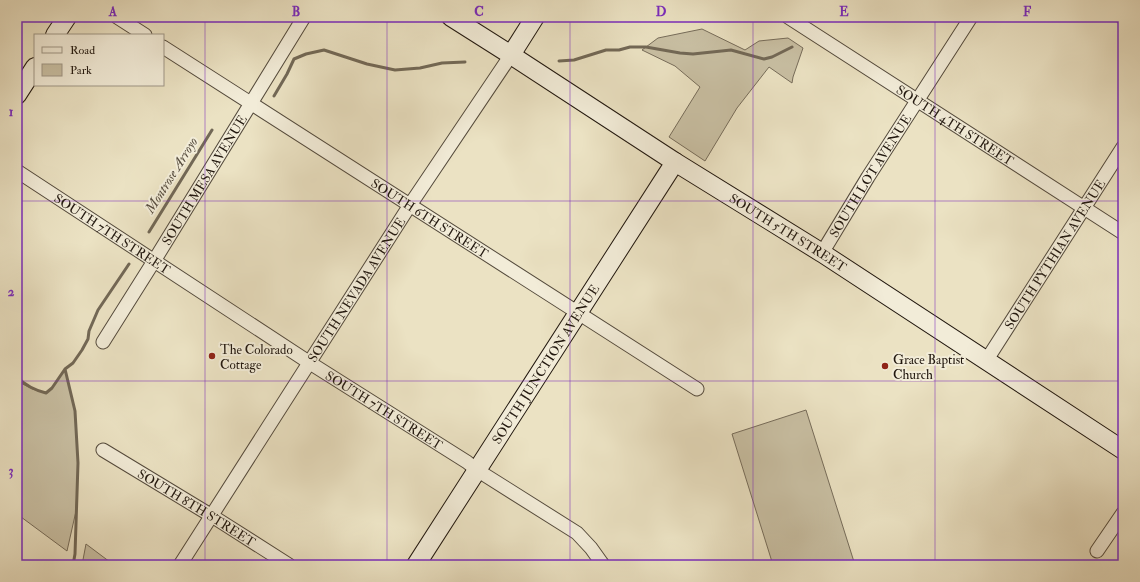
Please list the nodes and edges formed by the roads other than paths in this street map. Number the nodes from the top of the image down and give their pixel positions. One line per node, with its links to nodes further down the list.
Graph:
1 (67, 17): 8 (street)
2 (117, 17): 9 (street)
3 (304, 17): 15 (street, SOUTH MESA AVENUE)
4 (451, 17): 11 (street, SOUTH 5TH STREET)
5 (535, 17): 11 (street, SOUTH NEVADA AVENUE)
6 (788, 17): 14 (street, SOUTH 4TH STREET)
7 (971, 17): 14 (street, SOUTH LOT AVENUE)
8 (56, 34)
9 (143, 34)
10 (164, 48): 15 (street, SOUTH 6TH STREET)
11 (511, 55): 17 (street, SOUTH 5TH STREET); 19 (street, SOUTH NEVADA AVENUE)
12 (34, 69): 13 (street)
13 (17, 95)
14 (917, 100): 20 (street, SOUTH 4TH STREET); 22 (street, SOUTH LOT AVENUE)
15 (250, 103): 19 (street, SOUTH 6TH STREET); 23 (street, SOUTH MESA AVENUE)
16 (1123, 147): 20 (street, SOUTH PYTHIAN AVENUE)
17 (675, 162): 22 (street, SOUTH 5TH STREET); 24 (street, SOUTH JUNCTION AVENUE)
18 (17, 172): 23 (street, SOUTH 7TH STREET)
19 (410, 205): 24 (street, SOUTH 6TH STREET); 27 (street, SOUTH NEVADA AVENUE)
20 (1084, 208): 21 (street, SOUTH 4TH STREET); 26 (street, SOUTH PYTHIAN AVENUE)
21 (1123, 233)
22 (822, 253): 26 (street, SOUTH 5TH STREET)
23 (154, 261): 25 (street, SOUTH MESA AVENUE); 27 (street, SOUTH 7TH STREET)
24 (577, 312): 28 (street, SOUTH 6TH STREET); 31 (street, SOUTH JUNCTION AVENUE)
25 (103, 342)
26 (986, 361): 30 (street, SOUTH 5TH STREET)
27 (310, 363): 31 (street, SOUTH 7TH STREET); 33 (street, SOUTH NEVADA AVENUE)
28 (697, 389)
29 (103, 450): 33 (street, SOUTH 8TH STREET)
30 (1123, 450)
31 (477, 470): 37 (street, SOUTH JUNCTION AVENUE); 38 (street, SOUTH 7TH STREET)
32 (1123, 513): 34 (street)
33 (212, 516): 35 (street, SOUTH NEVADA AVENUE); 36 (street, SOUTH 8TH STREET)
34 (1097, 551)
35 (180, 565)
36 (289, 565)
37 (416, 565)
38 (603, 565)

